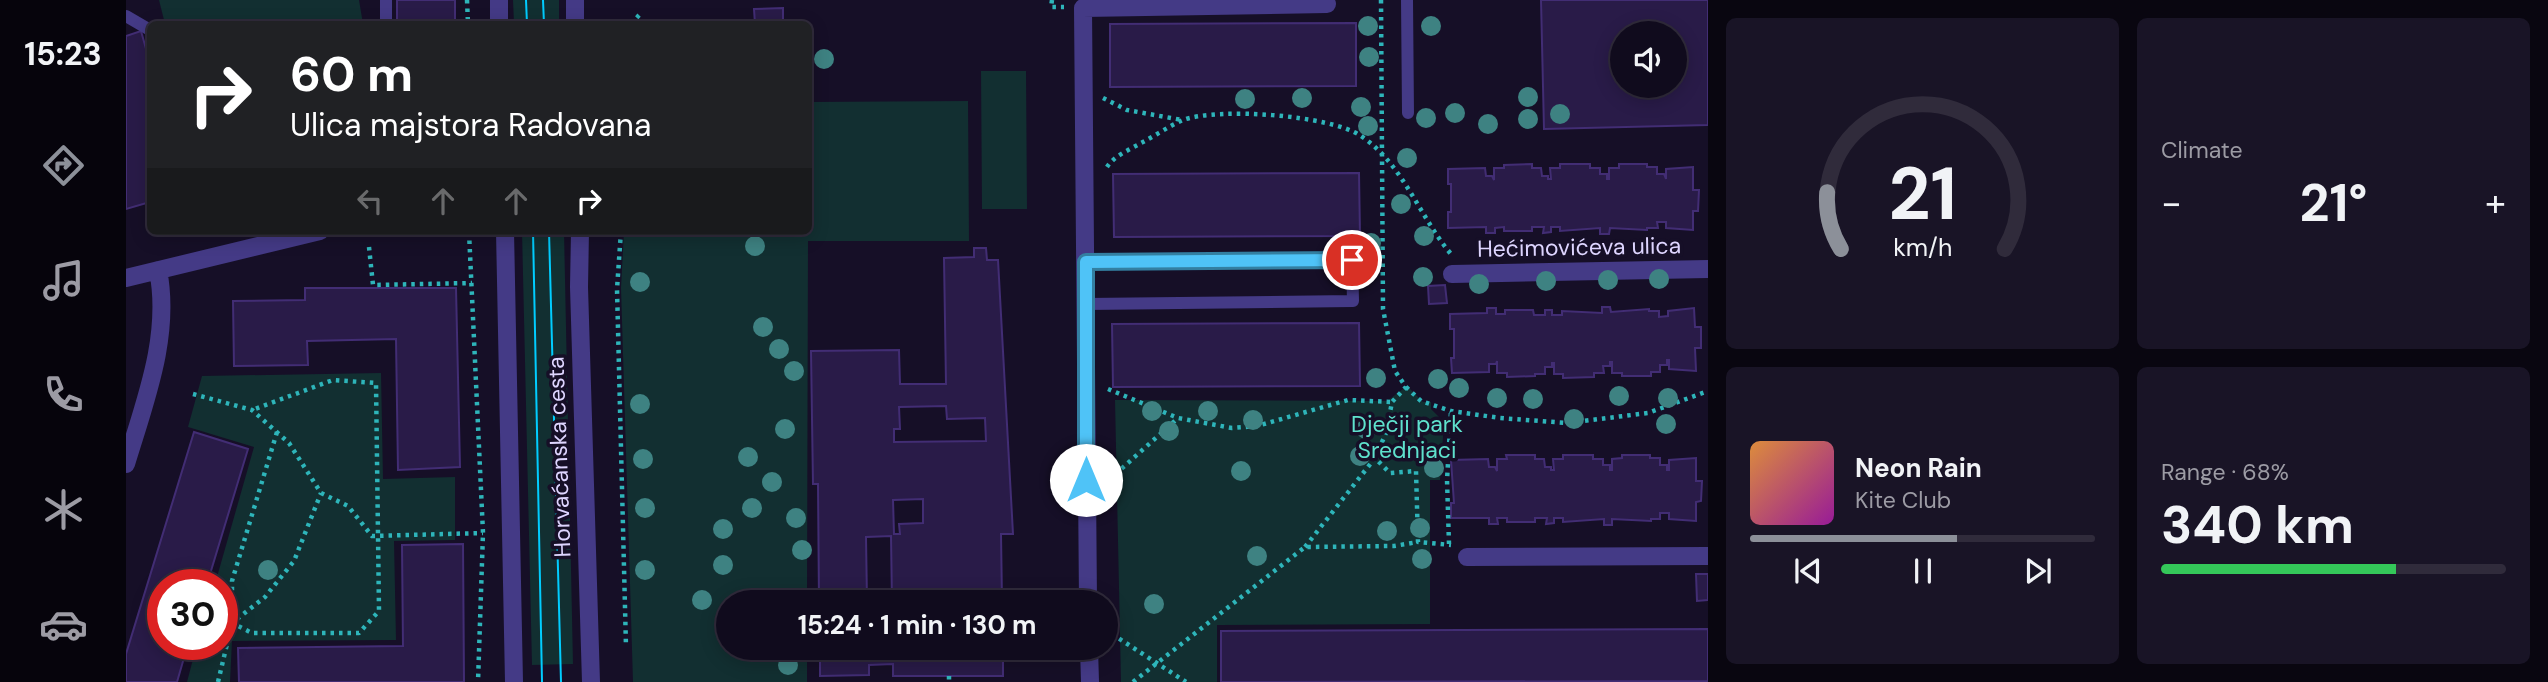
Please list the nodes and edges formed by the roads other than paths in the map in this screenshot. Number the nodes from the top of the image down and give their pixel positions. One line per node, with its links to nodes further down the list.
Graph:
1 (386, 0): 7 (lane)
2 (499, 0): 8 (street)
3 (575, 0): 9 (street)
4 (1407, 0): 11 (lane)
5 (1327, 4): 15 (street)
6 (126, 16): 10 (lane)
7 (386, 21)
8 (499, 21)
9 (575, 21)
10 (147, 28)
11 (1408, 113)
12 (303, 235): 17 (street)
13 (505, 235): 26 (street)
14 (580, 235): 27 (street, Horvaćanska cesta)
15 (1086, 262): 20 (street); 20 (lane)
16 (1708, 269): 18 (street, Hećimovićeva ulica)
17 (158, 270): 19 (street); 21 (street)
18 (1452, 274)
19 (126, 278)
20 (1086, 304): 24 (street)
21 (126, 464)
22 (1467, 556): 23 (street)
23 (1708, 556)
24 (1088, 590)
25 (1089, 660): 28 (street)
26 (514, 682)
27 (591, 682)
28 (1090, 682)

